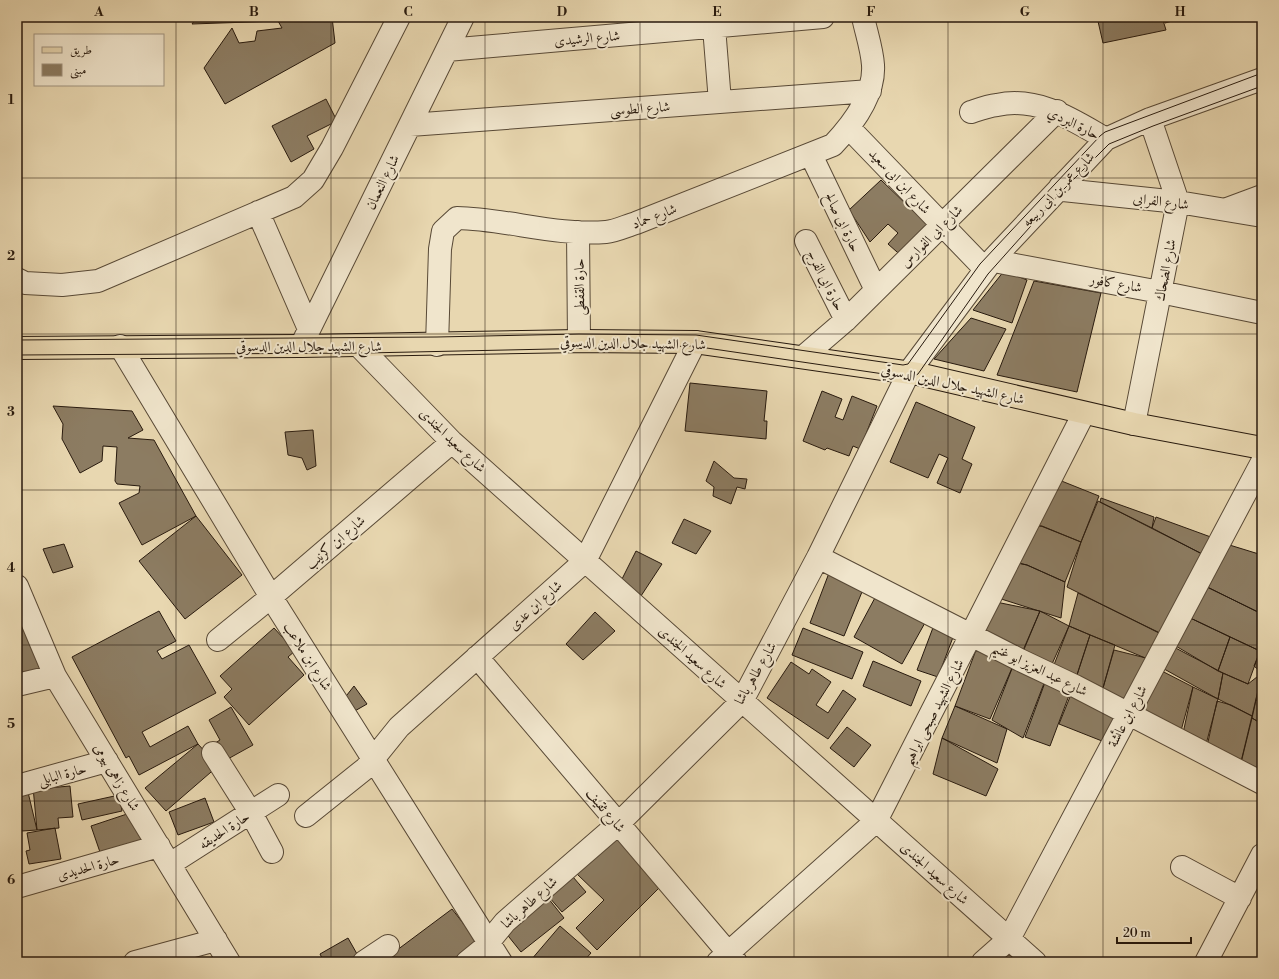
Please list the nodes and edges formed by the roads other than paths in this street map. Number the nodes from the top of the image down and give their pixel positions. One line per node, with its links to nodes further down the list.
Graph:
1 (399, 17): 21 (street)
2 (463, 17): 6 (street, شارع النعمان)
3 (823, 17): 5 (street, شارع الرشيدى)
4 (863, 17): 8 (street, شارع حماد)
5 (714, 27): 6 (street, شارع الرشيدى); 9 (street)
6 (447, 50): 13 (street, شارع النعمان)
7 (1262, 79): 12 (street, شارع عمر بن ابى ربيعه)
8 (870, 91): 9 (street, شارع الطوسى); 14 (street, شارع حماد)
9 (720, 102): 13 (street, شارع الطوسى)
10 (1057, 111): 11 (street, حارة البردي); 15 (street, حارة البردي); 23 (street, شارع ابى الفوارس)
11 (971, 112)
12 (1150, 119): 15 (street, شارع عمر بن ابى ربيعه); 19 (street, شارع الضحاك)
13 (410, 125): 32 (street, شارع النعمان)
14 (849, 128): 16 (street, شارع حماد); 23 (street, شارع ابن ابى سعيد)
15 (1106, 139): 17 (street, شارع عمر بن ابى ربيعه)
16 (811, 155): 24 (street, شارع حماد); 28 (street, حارة ابى صالح)
17 (1060, 187): 19 (street, شارع الفرابى); 26 (street, شارع عمر بن ابى ربيعه)
18 (1262, 196): 20 (street)
19 (1178, 202): 20 (street, شارع الفرابى); 29 (street, شارع الضحاك)
20 (1224, 210): 22 (street, شارع الفرابى)
21 (258, 212): 27 (street); 32 (street)
22 (1262, 216)
23 (942, 225): 26 (street, شارع ابن ابى سعيد); 28 (street, شارع ابى الفوارس)
24 (578, 232): 33 (street, حارة القفطى); 35 (street, شارع حماد)
25 (806, 241): 31 (street, حارة ابى الفرج)
26 (989, 263): 29 (street, شارع كافور); 40 (street, شارع عمر بن ابى ربيعه)
27 (17, 279)
28 (876, 290): 31 (street, شارع ابى الفوارس)
29 (1160, 292): 30 (street, شارع كافور); 42 (street, شارع الضحاك)
30 (1262, 313)
31 (846, 320): 39 (street, شارع ابى الفوارس)
32 (305, 337): 36 (main road, شارع الشهيد جلال الدين الدسوقي); 37 (main road, شارع الشهيد جلال الدين الدسوقي)
33 (579, 341): 34 (main road, شارع الشهيد جلال الدين الدسوقي); 35 (main road, شارع الشهيد جلال الدين الدسوقي)
34 (695, 342): 39 (main road, شارع الشهيد جلال الدين الدسوقي); 47 (street, شارع ابن عدى)
35 (437, 344): 36 (main road, شارع الشهيد جلال الدين الدسوقي)
36 (358, 345): 43 (street, شارع سعيد الجندى)
37 (120, 346): 38 (main road, شارع الشهيد جلال الدين الدسوقي); 49 (street, شارع ابن ملاعب)
38 (17, 348)
39 (802, 357): 40 (main road, شارع الشهيد جلال الدين الدسوقي)
40 (909, 372): 41 (main road, شارع الشهيد جلال الدين الدسوقي); 46 (street, شارع طاهر باشا)
41 (1084, 413): 42 (main road, شارع الشهيد جلال الدين الدسوقي); 50 (street, شارع الشهيد صبحى ابراهيم)
42 (1134, 424): 44 (main road, شارع الشهيد جلال الدين الدسوقي)
43 (452, 442): 47 (street, شارع سعيد الجندى); 49 (street, شارع ابن كرنيب)
44 (1262, 448)
45 (1262, 462): 56 (street, شارع ابن عائشة)
46 (818, 557): 50 (street, شارع عبد العزيز ابو غنيم); 55 (street, شارع طاهر باشا)
47 (585, 561): 52 (street, شارع ابن عدى); 55 (street, شارع سعيد الجندى)
48 (17, 586): 53 (street, شارع زاهى بيومى)
49 (271, 597): 51 (street, شارع ابن كرنيب); 58 (street, شارع ابن ملاعب)
50 (972, 635): 56 (street, شارع عبد العزيز ابو غنيم); 65 (street, شارع الشهيد صبحى ابراهيم)
51 (218, 640)
52 (477, 657): 58 (street, شارع ابن عدى); 66 (street, شارع ثقيف)
53 (55, 676): 54 (street); 59 (street, شارع زاهى بيومى)
54 (17, 685)
55 (742, 701): 65 (street, شارع سعيد الجندى); 66 (street, شارع طاهر باشا)
56 (1129, 714): 60 (street, شارع عبد العزيز ابو غنيم); 73 (street, شارع ابن عائشة)
57 (213, 753): 63 (street)
58 (373, 759): 64 (street, شارع ابن عدى); 75 (street, شارع ابن ملاعب)
59 (107, 761): 61 (street, حارة البابلى); 68 (street, شارع زاهى بيومى)
60 (1262, 783)
61 (17, 786)
62 (278, 795): 63 (street, حارة الحديقه)
63 (251, 813): 67 (street); 68 (street, حارة الحديقه)
64 (306, 816)
65 (876, 821): 73 (street, شارع سعيد الجندى); 77 (street, شارع الشهيد صبحى ابراهيم)
66 (618, 824): 75 (street, شارع طاهر باشا); 77 (street, شارع ثقيف)
67 (272, 852)
68 (164, 855): 71 (street, حارة الحديدى); 74 (street, شارع زاهى بيومى)
69 (1262, 855): 72 (street)
70 (1182, 867): 72 (street)
71 (17, 887)
72 (1240, 898): 85 (street)
73 (1009, 939): 83 (street, شارع ابن عائشة); 84 (street, شارع سعيد الجندى)
74 (216, 940): 78 (street); 79 (street, شارع زاهى بيومى)
75 (488, 941): 81 (street, شارع طاهر باشا); 82 (street, شارع ابن ملاعب)
76 (388, 946): 80 (street)
77 (727, 959)
78 (142, 961)
79 (229, 962)
80 (364, 962)
81 (468, 962)
82 (502, 962)
83 (983, 962)
84 (1035, 962)
85 (1206, 962)

